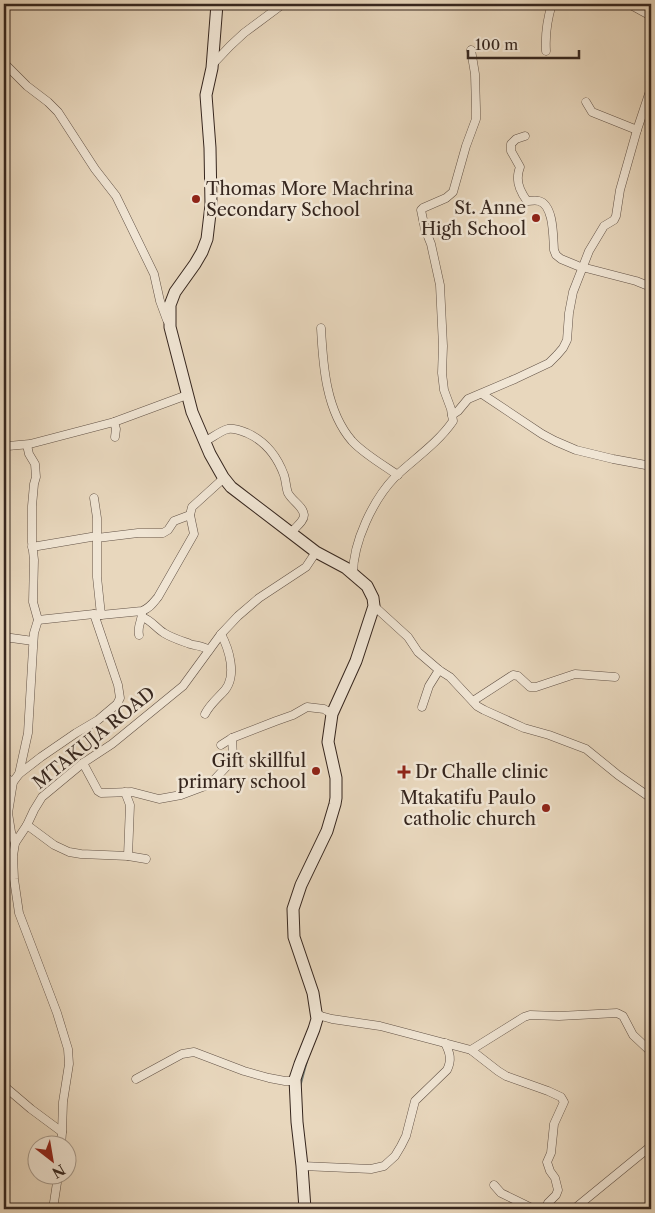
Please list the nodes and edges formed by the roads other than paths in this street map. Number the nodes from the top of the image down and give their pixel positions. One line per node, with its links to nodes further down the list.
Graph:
1 (217, 4): 9 (street)
2 (284, 4): 9 (street)
3 (552, 4): 7 (street)
4 (629, 4): 5 (street)
5 (651, 16)
6 (471, 50): 20 (street)
7 (546, 52)
8 (4, 63): 16 (street)
9 (212, 65): 16 (street)
10 (651, 88): 12 (street)
11 (586, 102): 12 (street)
12 (637, 130): 14 (street)
13 (525, 136): 14 (street)
14 (583, 268): 15 (street); 18 (street)
15 (651, 286)
16 (170, 327): 19 (street)
17 (321, 328): 27 (street)
18 (482, 394): 20 (street); 26 (street)
19 (187, 395): 21 (street); 23 (street)
20 (452, 415): 27 (street)
21 (114, 422): 22 (street); 25 (street)
22 (115, 437)
23 (204, 442): 28 (street); 31 (street)
24 (4, 445): 25 (street)
25 (27, 445): 33 (street)
26 (651, 466)
27 (398, 475): 35 (street)
28 (224, 478): 30 (street); 31 (street)
29 (94, 498): 32 (street)
30 (190, 515): 32 (street); 38 (street)
31 (291, 534): 34 (street)
32 (97, 537): 33 (street); 37 (street)
33 (32, 547): 39 (street)
34 (316, 552): 35 (street); 40 (street, MTAKUJA ROAD)
35 (353, 574): 36 (street)
36 (374, 606): 45 (street); 50 (street)
37 (98, 614): 38 (street); 39 (street); 54 (street)
38 (142, 614): 41 (street); 44 (street)
39 (38, 620): 43 (street)
40 (221, 634): 44 (street, MTAKUJA ROAD); 49 (street)
41 (139, 635)
42 (4, 637): 43 (street)
43 (33, 641): 54 (street)
44 (209, 650): 53 (street, MTAKUJA ROAD)
45 (438, 670): 47 (street); 48 (street)
46 (615, 677): 47 (street)
47 (473, 701): 58 (street)
48 (422, 707)
49 (205, 714)
50 (332, 714): 51 (street); 63 (street)
51 (232, 738): 52 (street); 57 (street)
52 (221, 745)
53 (83, 763): 57 (street); 59 (street, MTAKUJA ROAD)
54 (19, 774): 56 (street)
55 (4, 777): 56 (street)
56 (14, 782): 60 (street)
57 (125, 792): 61 (street)
58 (651, 796)
59 (27, 825): 60 (street, MTAKUJA ROAD); 61 (street)
60 (15, 843): 70 (street)
61 (128, 856): 62 (street)
62 (146, 859)
63 (316, 1013): 64 (street); 68 (street)
64 (445, 1043): 65 (street); 73 (street)
65 (471, 1050): 66 (street); 79 (street)
66 (651, 1060)
67 (136, 1079): 68 (street)
68 (295, 1079): 73 (street)
69 (4, 1086): 70 (street)
70 (62, 1132): 71 (street)
71 (62, 1136)
72 (651, 1146): 80 (street)
73 (302, 1166): 77 (street)
74 (56, 1186): 76 (street)
75 (494, 1186): 78 (street)
76 (53, 1209)
77 (305, 1209)
78 (534, 1209)
79 (545, 1209)
80 (574, 1209)

